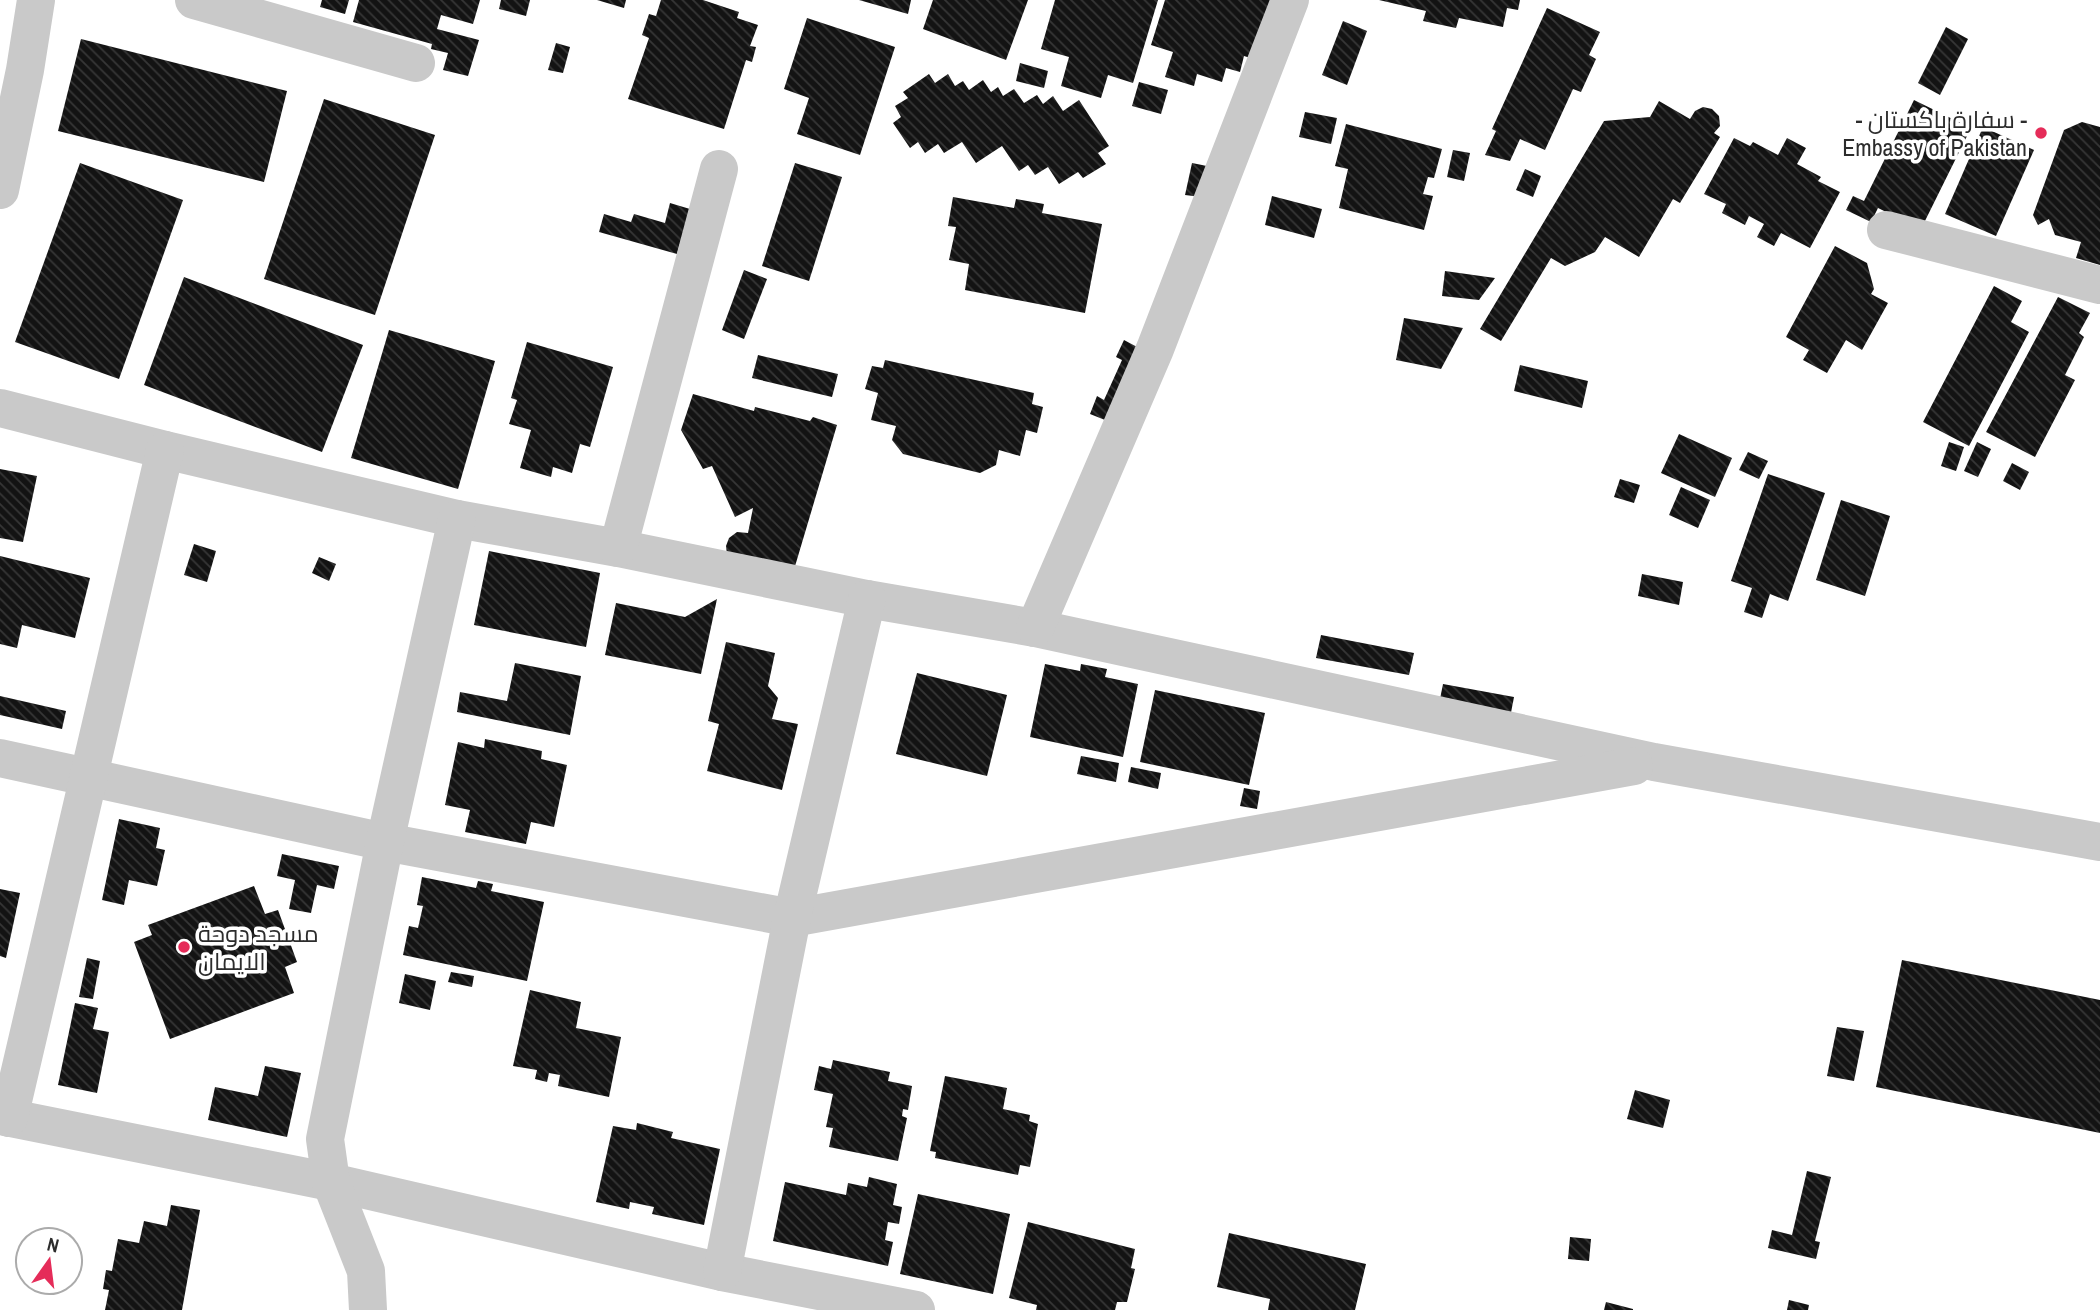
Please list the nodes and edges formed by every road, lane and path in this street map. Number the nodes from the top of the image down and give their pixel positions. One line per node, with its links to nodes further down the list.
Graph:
1 (36, 0): 5 (street)
2 (194, 0): 4 (street)
3 (1290, 0): 15 (street)
4 (416, 63)
5 (12, 67): 7 (street)
6 (719, 169): 13 (street)
7 (0, 190)
8 (1886, 230): 9 (street)
9 (2100, 285)
10 (0, 408): 11 (street)
11 (164, 450): 12 (street); 18 (street)
12 (457, 519): 13 (street); 19 (street)
13 (618, 548): 14 (street)
14 (867, 599): 15 (street); 21 (street)
15 (1035, 628): 17 (street)
16 (0, 758): 18 (street)
17 (1654, 762): 20 (street); 21 (street)
18 (88, 777): 19 (street); 22 (street)
19 (385, 842): 21 (street); 23 (street)
20 (2100, 842)
21 (792, 918): 24 (street)
22 (4, 1117): 23 (street)
23 (331, 1182): 24 (street); 25 (street)
24 (722, 1272): 26 (street)
25 (368, 1310)
26 (916, 1310)

